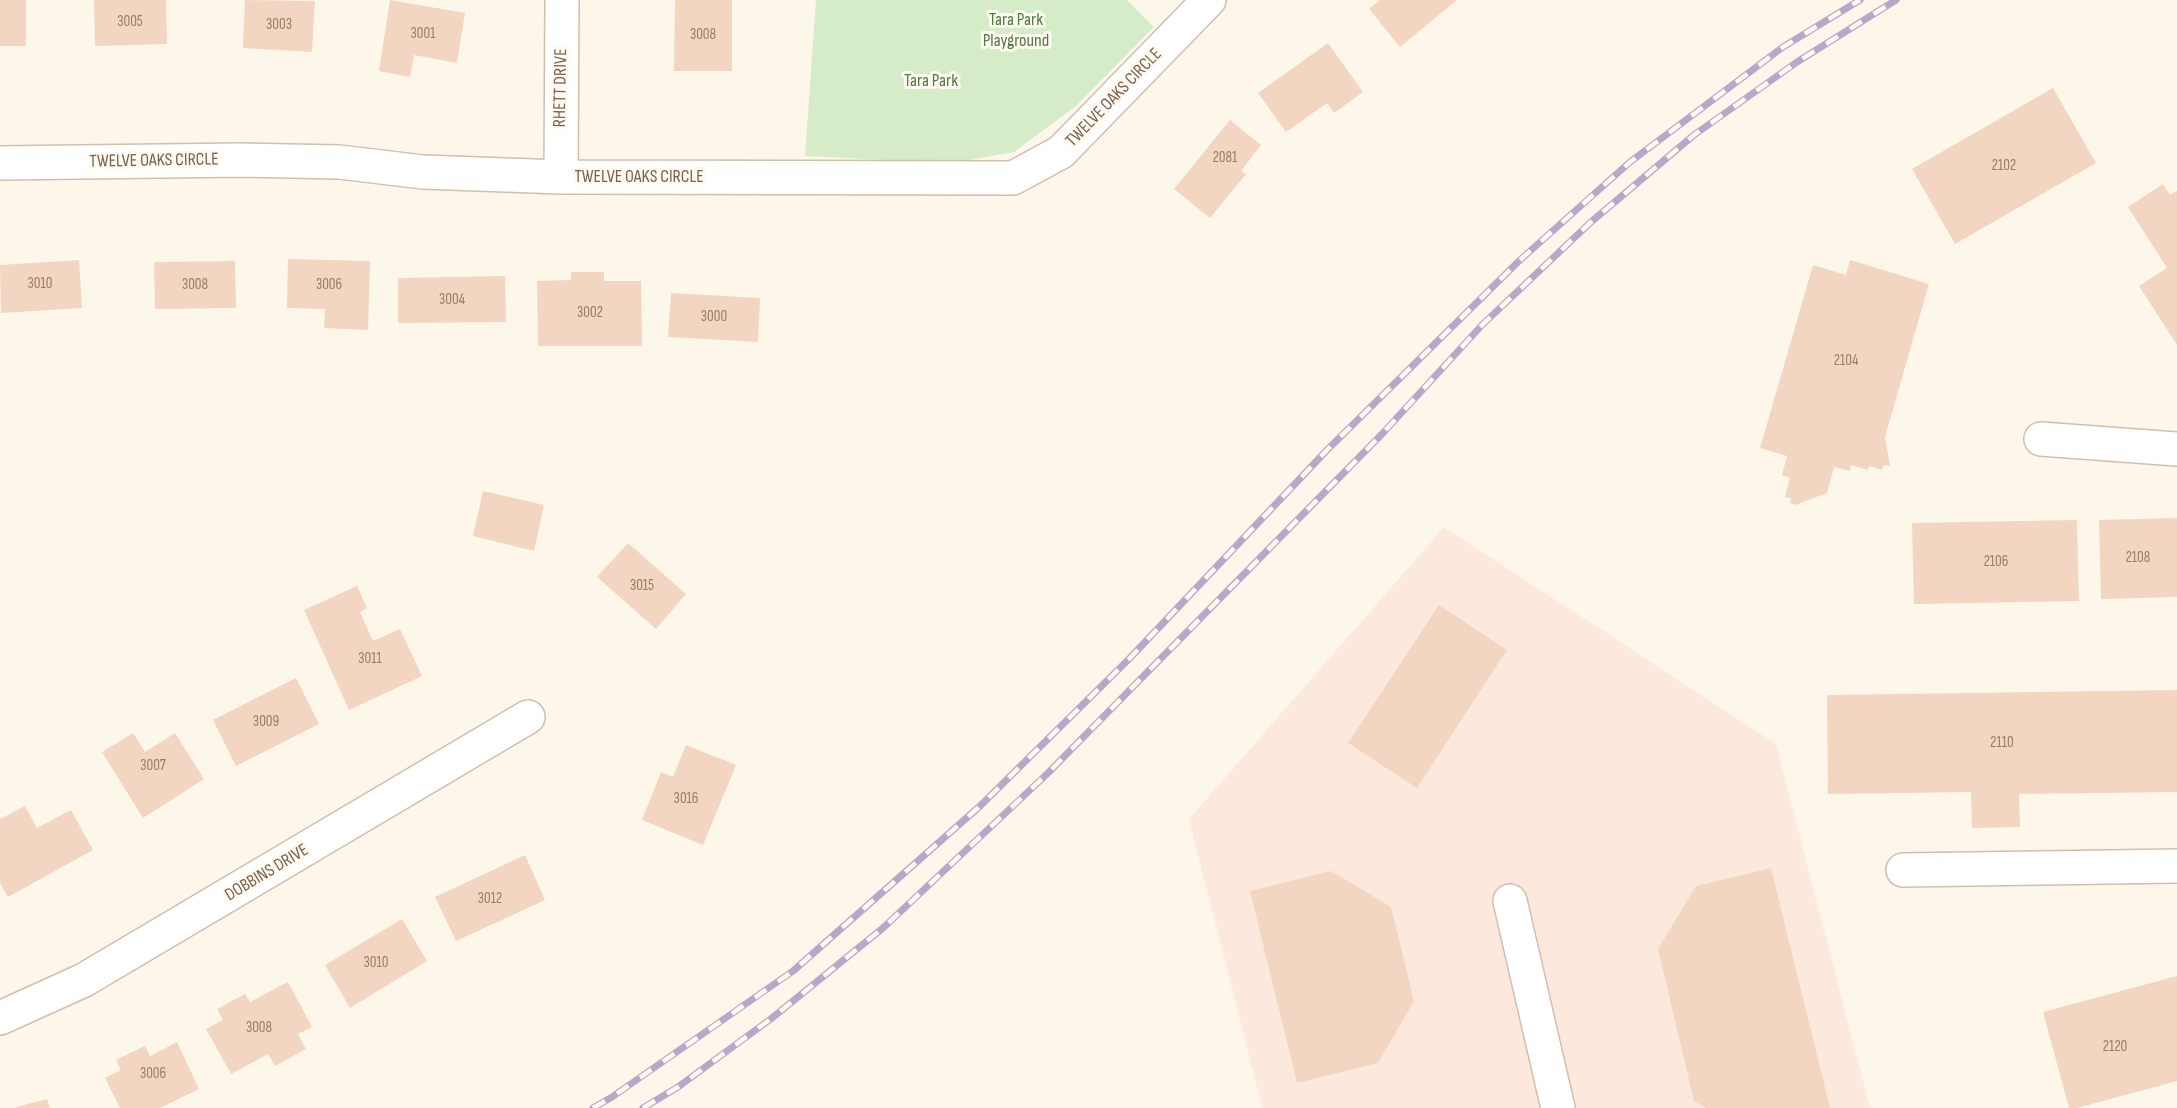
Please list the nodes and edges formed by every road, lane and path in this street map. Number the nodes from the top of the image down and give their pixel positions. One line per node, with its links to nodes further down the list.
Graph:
1 (562, 0): 4 (street, RHETT DRIVE)
2 (1209, 0): 4 (street, TWELVE OAKS CIRCLE)
3 (0, 163): 4 (street, TWELVE OAKS CIRCLE)
4 (561, 177)
5 (2041, 439): 6 (street)
6 (2177, 449)
7 (528, 717): 11 (street, DOBBINS DRIVE)
8 (2177, 866): 9 (street)
9 (1903, 870)
10 (1510, 901): 12 (street)
11 (0, 1018)
12 (1558, 1108)

